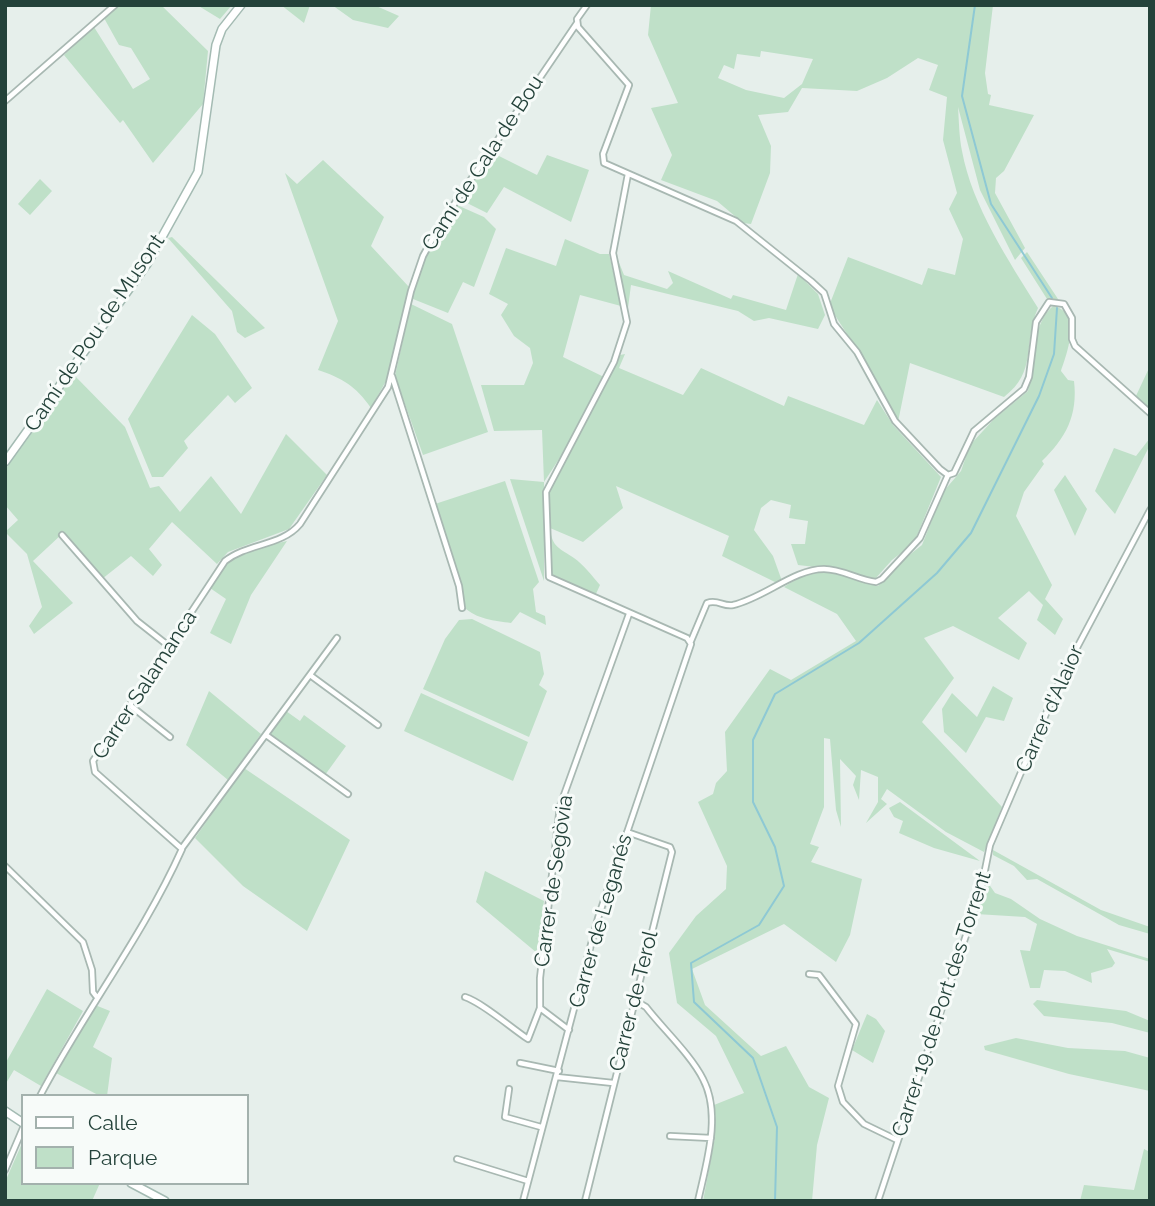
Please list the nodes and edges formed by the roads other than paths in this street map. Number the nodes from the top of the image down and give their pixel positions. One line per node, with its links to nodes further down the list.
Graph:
1 (116, 5): 5 (street)
2 (241, 5): 9 (street, Camí de Pou de Musont)
3 (587, 5): 4 (street, Camí de Cala de Bou)
4 (577, 23): 6 (street); 7 (street, Camí de Cala de Bou)
5 (5, 101)
6 (628, 174): 10 (street); 15 (street)
7 (392, 375): 13 (street, Camí de Cala de Bou); 14 (street)
8 (1150, 413): 10 (street)
9 (5, 462)
10 (947, 475): 17 (street, Carrer de Leganés)
11 (1150, 510): 25 (street, Carrer d'Alaior)
12 (62, 535): 18 (street)
13 (219, 569): 18 (street, Carrer Salamanca)
14 (462, 608)
15 (629, 614): 17 (street); 33 (street, Carrer de Segòvia)
16 (337, 638): 19 (street)
17 (691, 643): 26 (street, Carrer de Leganés)
18 (170, 647): 20 (street, Carrer Salamanca)
19 (310, 675): 21 (street); 22 (street)
20 (131, 706): 23 (street); 27 (street, Carrer Salamanca)
21 (378, 725)
22 (267, 735): 24 (street); 27 (street)
23 (170, 737)
24 (348, 794)
25 (1007, 807): 46 (street, Carrer 19 de Port des Torrent)
26 (627, 832): 32 (street, Carrer de Terol); 34 (street, Carrer de Leganés)
27 (182, 848): 30 (street)
28 (5, 866): 30 (street)
29 (809, 974): 46 (street)
30 (96, 996): 39 (street)
31 (465, 997): 33 (street, Carrer de Segòvia)
32 (634, 1000): 37 (street, Carrer de Terol); 45 (street)
33 (540, 1008): 34 (street)
34 (569, 1030): 36 (street, Carrer de Leganés)
35 (520, 1063): 36 (street)
36 (558, 1074): 37 (street); 42 (street, Carrer de Leganés)
37 (613, 1083): 51 (street, Carrer de Terol)
38 (509, 1089): 42 (street)
39 (41, 1094)
40 (5, 1111): 41 (street)
41 (21, 1124)
42 (541, 1126): 49 (street, Carrer de Leganés)
43 (21, 1131): 48 (street)
44 (670, 1136): 45 (street)
45 (711, 1138): 55 (street)
46 (897, 1140): 56 (street, Carrer 19 de Port des Torrent)
47 (457, 1159): 49 (street)
48 (5, 1170)
49 (528, 1181): 53 (street, Carrer de Leganés)
50 (135, 1185): 52 (street)
51 (586, 1200): 54 (street)
52 (164, 1201)
53 (523, 1201)
54 (593, 1201)
55 (698, 1201)
56 (878, 1201)

